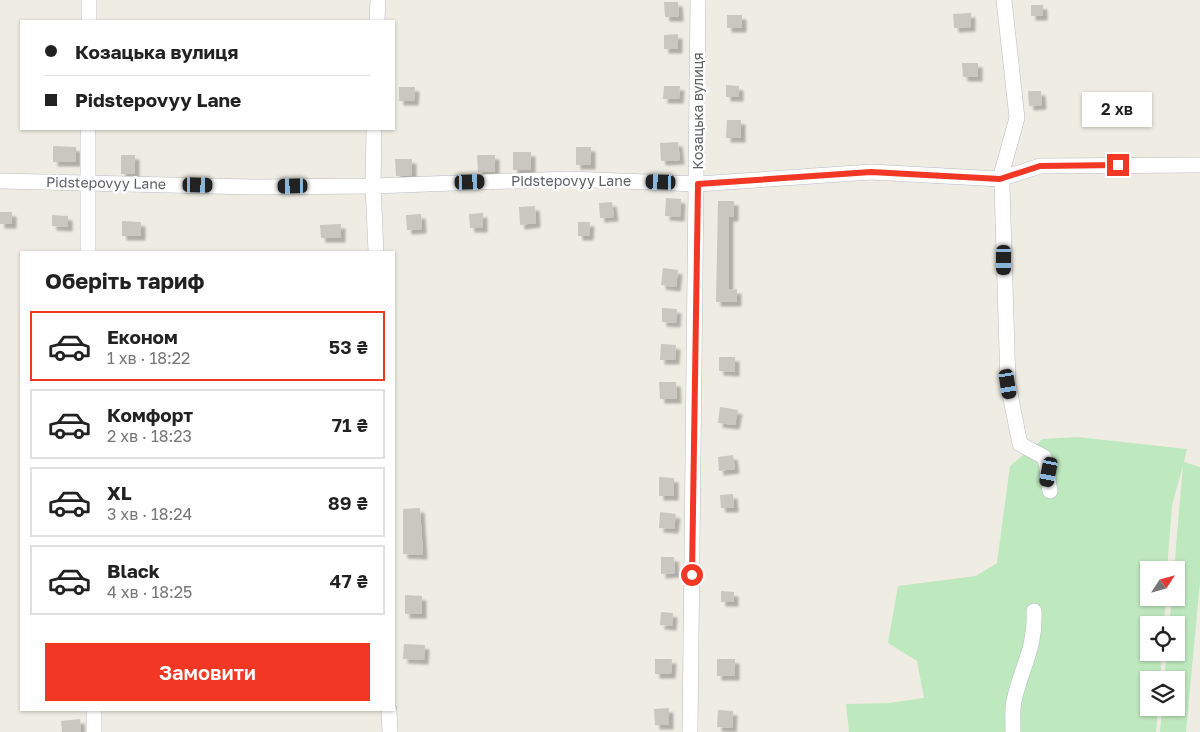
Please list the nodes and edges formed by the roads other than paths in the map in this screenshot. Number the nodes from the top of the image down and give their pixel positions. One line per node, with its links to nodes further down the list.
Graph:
1 (89, 0): 5 (street)
2 (378, 0): 6 (street)
3 (698, 0): 13 (street, Козацька вулиця)
4 (1004, 0): 10 (street)
5 (89, 20)
6 (377, 20)
7 (88, 130): 12 (street)
8 (374, 130): 14 (street)
9 (1200, 165): 10 (street, Pidstepovyy Lane)
10 (1000, 179): 13 (street, Pidstepovyy Lane); 17 (street)
11 (0, 181): 12 (street, Pidstepovyy Lane)
12 (88, 182): 14 (street, Pidstepovyy Lane); 15 (street)
13 (698, 184): 14 (street, Pidstepovyy Lane); 23 (street, Козацька вулиця)
14 (373, 186): 16 (street)
15 (88, 251)
16 (376, 251)
17 (1050, 491)
18 (1034, 611): 24 (street)
19 (94, 711): 21 (street)
20 (389, 711): 22 (street)
21 (94, 732)
22 (390, 732)
23 (690, 732)
24 (1013, 732)

